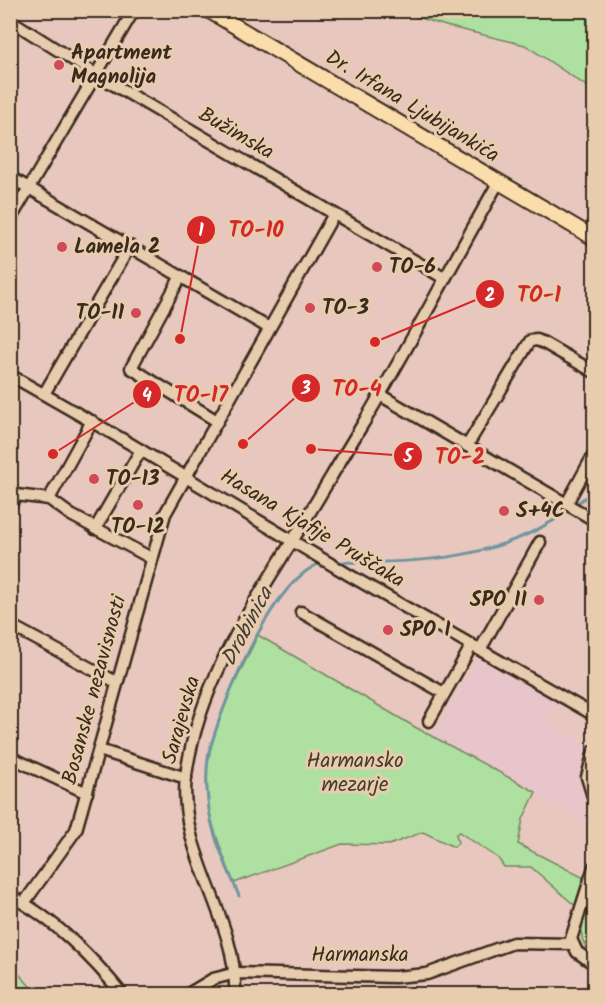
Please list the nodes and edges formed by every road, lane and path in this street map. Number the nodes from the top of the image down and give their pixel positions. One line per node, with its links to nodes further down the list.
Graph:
1 (17, 10): 4 (street)
2 (134, 10): 5 (street)
3 (208, 10): 7 (main road, Dr. Irfana Ljubijankića)
4 (11, 20): 5 (street, Bužimska)
5 (97, 75): 8 (street); 9 (street, Bužimska)
6 (10, 177): 8 (street)
7 (498, 183): 11 (main road, Dr. Irfana Ljubijankića); 14 (street, Sarajevska)
8 (29, 188): 10 (street); 12 (street)
9 (334, 214): 14 (street, Bužimska); 15 (street, Bosanske nezavisnosti)
10 (10, 220)
11 (589, 235)
12 (130, 246): 13 (street); 18 (street)
13 (181, 276): 15 (street); 21 (street)
14 (444, 278): 19 (street, Sarajevska)
15 (269, 328): 21 (street, Bosanske nezavisnosti)
16 (594, 372): 22 (street)
17 (10, 375): 18 (street, Hasana Kjafije Pruščaka)
18 (44, 394): 20 (street, Hasana Kjafije Pruščaka)
19 (380, 395): 22 (street); 32 (street, Sarajevska)
20 (92, 421): 23 (street, Hasana Kjafije Pruščaka); 27 (street)
21 (217, 421): 25 (street, Bosanske nezavisnosti)
22 (467, 446): 28 (street)
23 (141, 450): 25 (street, Hasana Kjafije Pruščaka); 31 (street)
24 (594, 454): 28 (street)
25 (184, 477): 32 (street, Hasana Kjafije Pruščaka); 34 (street, Bosanske nezavisnosti)
26 (13, 494): 27 (street); 29 (street)
27 (48, 499): 31 (street)
28 (569, 504): 30 (street)
29 (10, 506)
30 (594, 520)
31 (96, 529): 34 (street)
32 (292, 541): 37 (street, Hasana Kjafije Pruščaka); 45 (street, Sarajevska)
33 (540, 542): 37 (street)
34 (150, 558): 38 (street, Bosanske nezavisnosti)
35 (301, 612): 39 (street)
36 (10, 625): 38 (street)
37 (476, 647): 39 (street); 40 (street, Hasana Kjafije Pruščaka)
38 (116, 682): 42 (street, Bosanske nezavisnosti)
39 (444, 693): 41 (street)
40 (594, 715)
41 (429, 721)
42 (99, 750): 45 (street); 46 (street, Bosanske nezavisnosti)
43 (594, 751): 47 (street)
44 (10, 757): 46 (street)
45 (186, 778): 53 (street, Sarajevska)
46 (87, 793): 50 (street, Bosanske nezavisnosti)
47 (594, 800)
48 (594, 867): 51 (street)
49 (10, 896): 50 (street)
50 (24, 903): 54 (street)
51 (572, 944): 52 (street); 53 (street, Harmanska)
52 (594, 964)
53 (236, 973): 55 (street, Harmanska); 56 (street, Sarajevska)
54 (122, 994)
55 (188, 994)
56 (235, 994)

